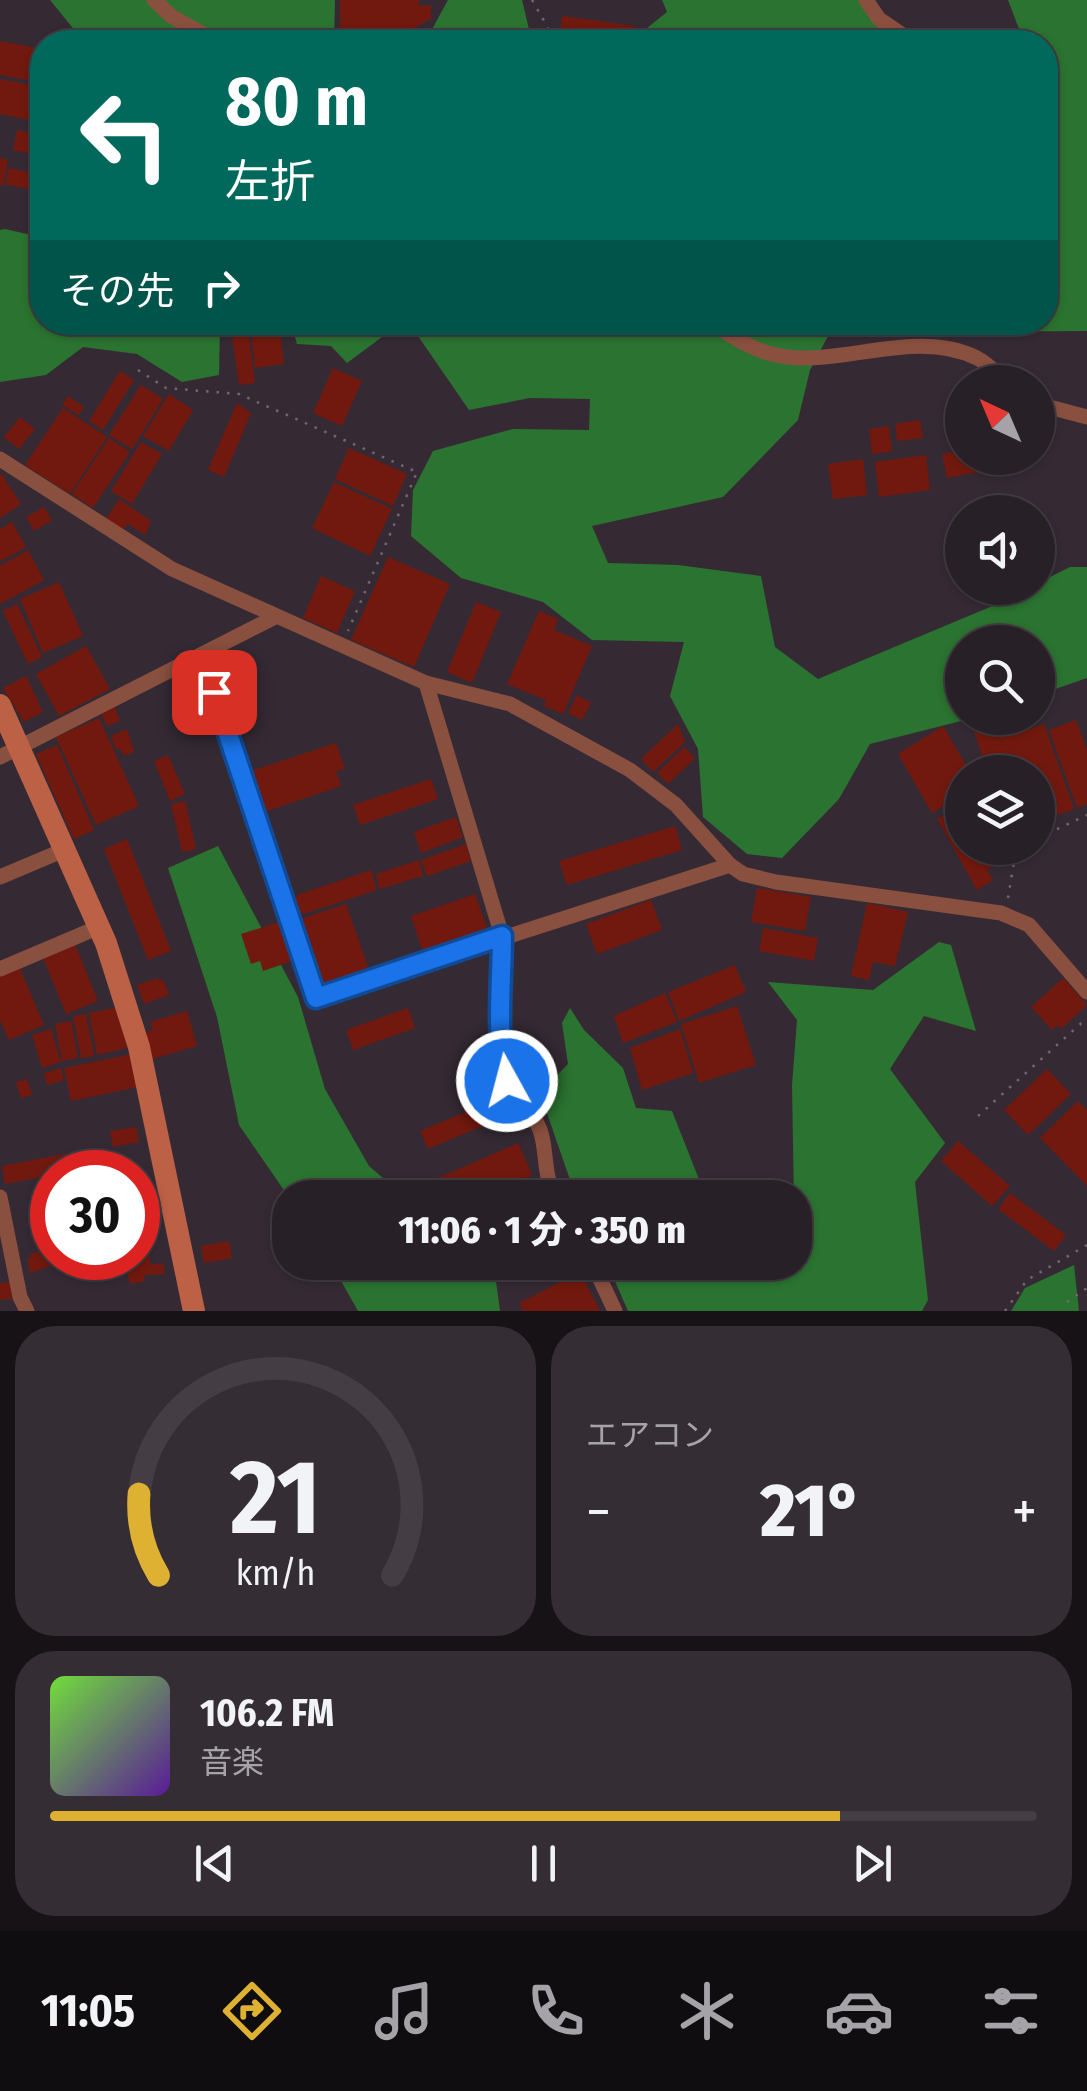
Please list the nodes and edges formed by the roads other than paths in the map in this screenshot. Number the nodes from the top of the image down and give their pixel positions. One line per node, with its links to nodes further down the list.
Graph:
1 (154, 0): 3 (street)
2 (866, 0): 4 (street)
3 (196, 30)
4 (895, 30)
5 (731, 335): 6 (street)
6 (986, 365)
7 (1055, 409): 8 (street)
8 (1087, 417)
9 (0, 459): 10 (street)
10 (275, 617): 11 (street); 12 (street)
11 (201, 656): 14 (street); 19 (street)
12 (426, 682): 16 (street); 19 (street)
13 (0, 705): 14 (street)
14 (10, 752): 15 (street)
15 (64, 850): 17 (street); 18 (street)
16 (730, 865): 19 (street); 21 (street)
17 (0, 877)
18 (99, 927): 20 (street); 26 (street)
19 (502, 936): 22 (street)
20 (0, 969)
21 (1087, 992)
22 (550, 1180)
23 (0, 1197): 25 (street)
24 (600, 1280): 27 (street)
25 (27, 1311)
26 (194, 1311)
27 (614, 1311)

